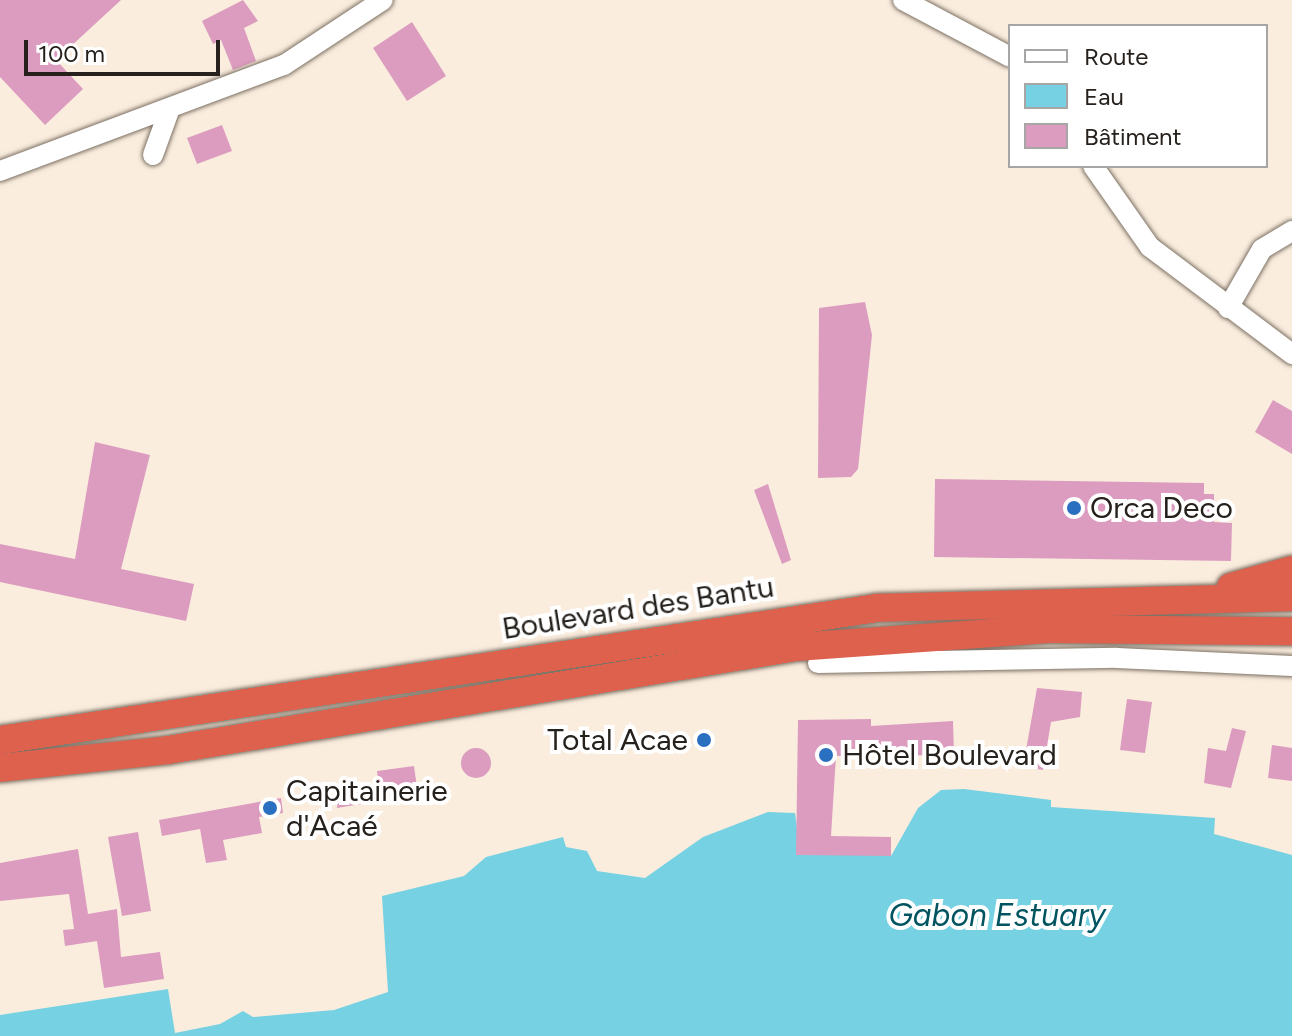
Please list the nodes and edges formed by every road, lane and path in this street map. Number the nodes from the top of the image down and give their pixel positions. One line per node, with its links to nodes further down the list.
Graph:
1 (383, 0): 4 (street)
2 (903, 0): 3 (street)
3 (1008, 56)
4 (170, 108): 5 (street); 5 (street)
5 (121, 127): 7 (street)
6 (1094, 168): 9 (street)
7 (0, 171)
8 (1292, 231): 9 (street)
9 (1228, 308): 10 (street)
10 (1292, 354)
11 (1292, 570): 12 (highway)
12 (1194, 597): 13 (highway, Boulevard des Bantu); 18 (highway, Boulevard des Bantu)
13 (1292, 597)
14 (1292, 631): 20 (highway, Boulevard des Bantu)
15 (818, 663): 16 (street)
16 (1292, 666)
17 (0, 720): 18 (highway)
18 (136, 725): 19 (highway, Boulevard des Bantu)
19 (0, 740)
20 (168, 750): 21 (highway, Boulevard des Bantu); 22 (highway)
21 (0, 768)
22 (0, 783)

